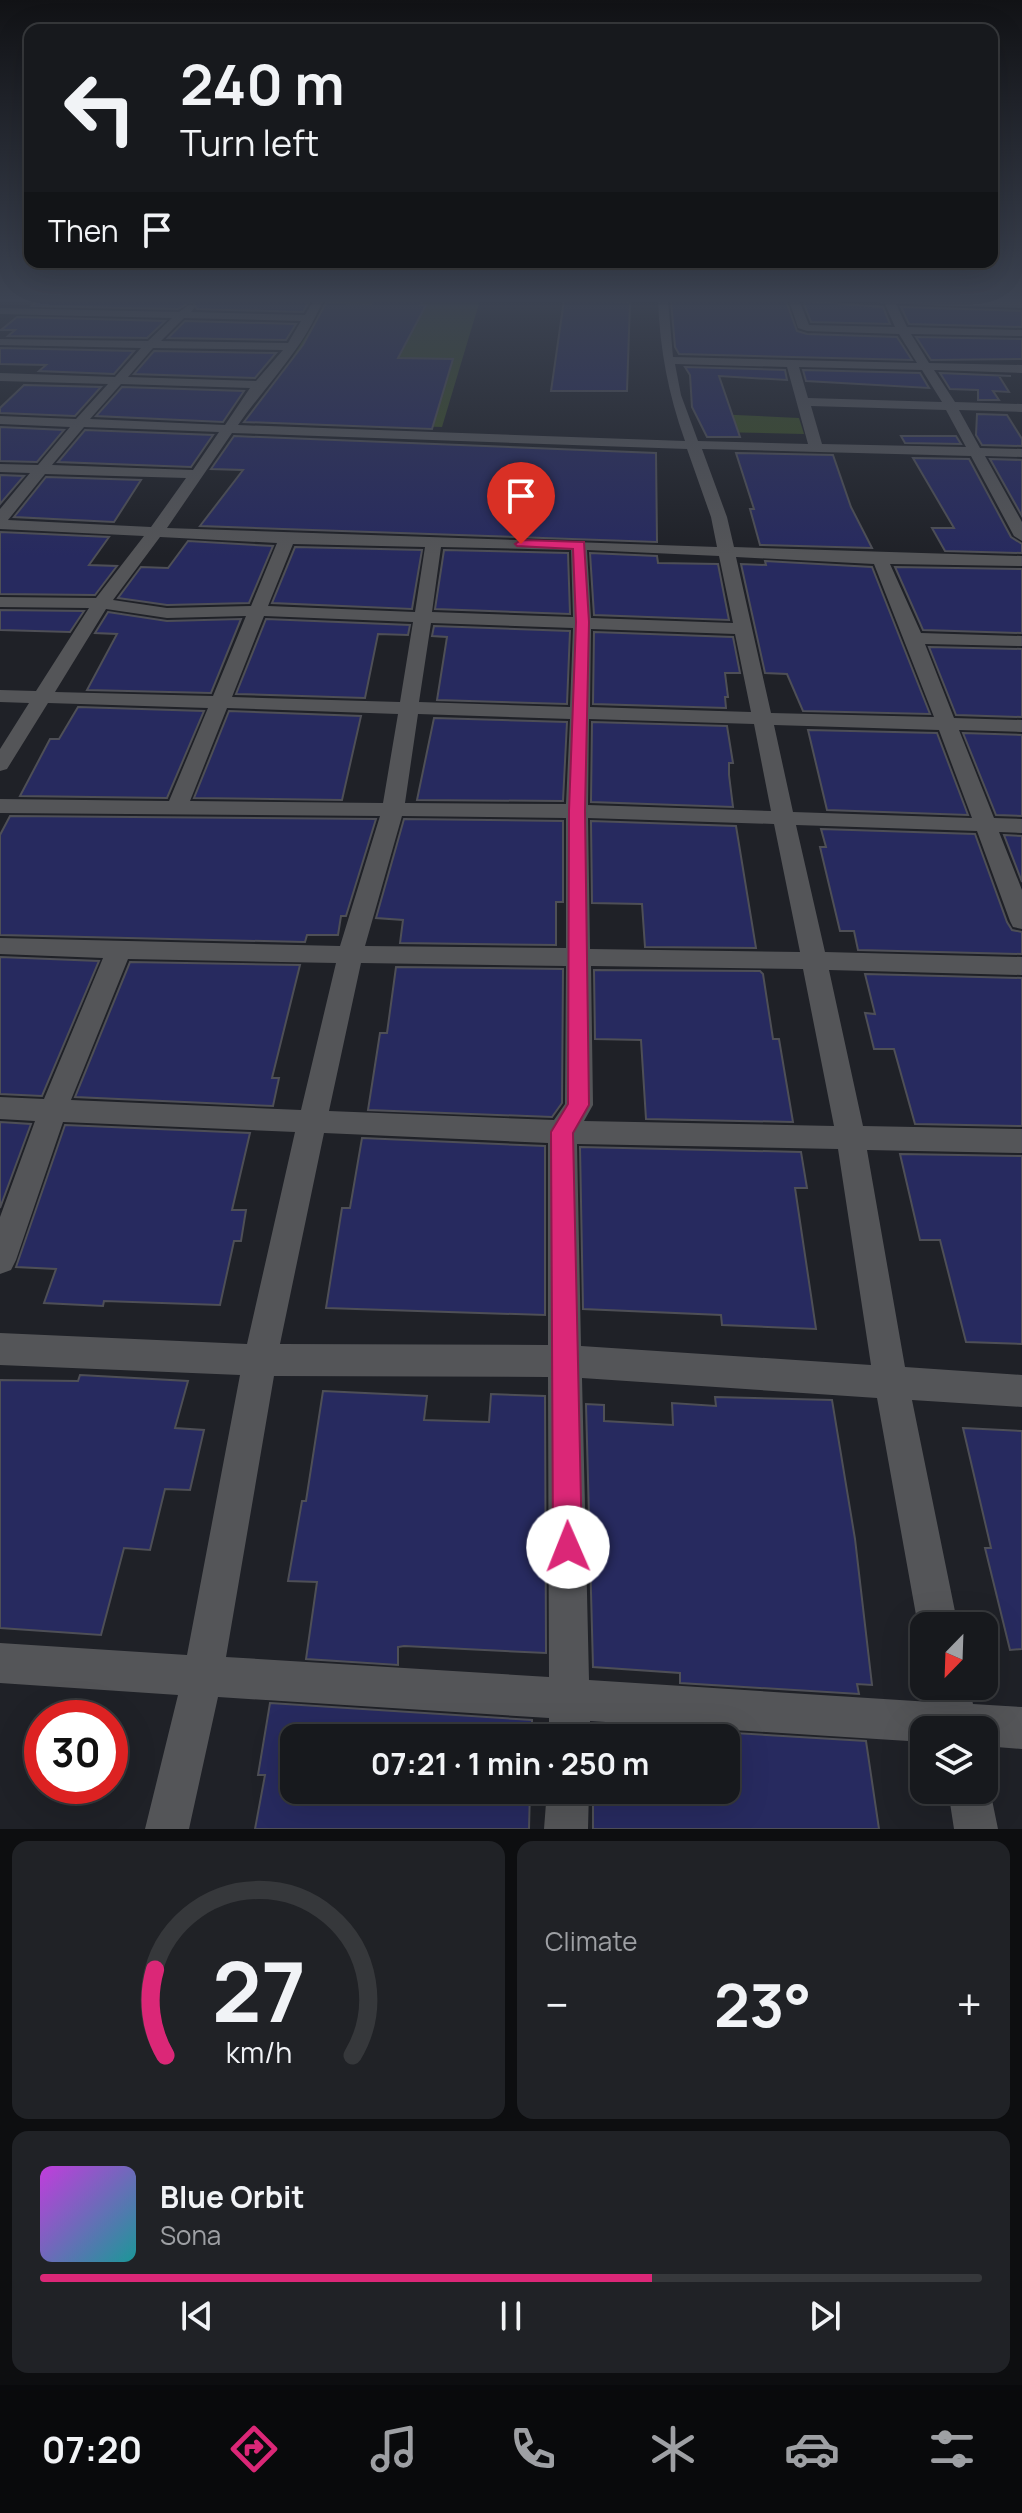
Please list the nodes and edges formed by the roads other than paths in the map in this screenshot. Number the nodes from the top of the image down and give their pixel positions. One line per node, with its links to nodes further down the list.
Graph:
1 (114, 385): 10 (street)
2 (259, 385): 11 (street)
3 (673, 385): 12 (street)
4 (798, 385): 6 (street)
5 (938, 385): 7 (street)
6 (802, 402): 7 (street); 13 (street)
7 (950, 405): 8 (street); 14 (street)
8 (1022, 408)
9 (0, 420): 10 (street)
10 (81, 422): 11 (street); 17 (street)
11 (231, 427): 12 (street); 18 (street)
12 (692, 446): 13 (street); 27 (street)
13 (816, 449): 14 (street)
14 (976, 452): 15 (street); 19 (street)
15 (1022, 453)
16 (0, 468): 17 (street)
17 (40, 470): 18 (street); 21 (street)
18 (197, 474): 22 (street)
19 (1001, 500): 20 (street); 23 (street)
20 (1022, 501)
21 (0, 522): 22 (street)
22 (156, 532): 24 (street); 31 (street)
23 (1022, 536)
24 (287, 539): 25 (street); 32 (street)
25 (434, 542): 26 (street); 33 (street)
26 (579, 545): 27 (street); 34 (street)
27 (727, 550): 28 (street); 35 (street)
28 (880, 559): 29 (street); 36 (street)
29 (1022, 561)
30 (0, 602): 31 (street)
31 (101, 603): 32 (street); 39 (street)
32 (258, 611): 33 (street); 40 (street)
33 (421, 616): 34 (street); 41 (street)
34 (582, 622): 35 (street); 42 (street)
35 (745, 629): 43 (street)
36 (914, 638): 37 (street); 44 (street)
37 (1022, 641)
38 (0, 696): 39 (street)
39 (40, 699): 40 (street); 46 (street)
40 (220, 704): 41 (street); 48 (street)
41 (406, 709): 42 (street); 49 (street)
42 (579, 714): 43 (street); 50 (street)
43 (763, 719): 44 (street); 51 (street)
44 (946, 724): 45 (street); 52 (street)
45 (1022, 726)
46 (0, 765)
47 (0, 806): 48 (street)
48 (177, 807): 49 (street)
49 (393, 810): 50 (street); 57 (street)
50 (577, 811): 51 (street); 58 (street)
51 (783, 817): 52 (street); 59 (street)
52 (987, 825): 53 (street); 54 (street)
53 (1022, 826)
54 (1022, 921)
55 (0, 946): 56 (street)
56 (119, 950): 57 (street); 62 (street)
57 (350, 955): 58 (street); 63 (street)
58 (576, 957): 59 (street); 64 (street)
59 (814, 959): 60 (street); 65 (street)
60 (1022, 966)
61 (0, 1108): 62 (street)
62 (53, 1110): 63 (street); 67 (street)
63 (312, 1122): 64 (street); 69 (street)
64 (562, 1132): 65 (street); 70 (street)
65 (851, 1138): 66 (street); 71 (street)
66 (1022, 1141)
67 (0, 1260)
68 (0, 1349): 69 (street)
69 (260, 1360): 70 (street); 75 (street)
70 (563, 1361): 71 (street); 77 (street)
71 (891, 1383): 72 (street); 73 (street)
72 (1022, 1391)
73 (935, 1612)
74 (0, 1663): 75 (street)
75 (203, 1676): 77 (street); 81 (street)
76 (954, 1713): 77 (street); 78 (street)
77 (571, 1720)
78 (1022, 1728)
79 (567, 1804): 82 (street)
80 (972, 1804): 83 (street)
81 (167, 1829)
82 (566, 1829)
83 (976, 1829)

